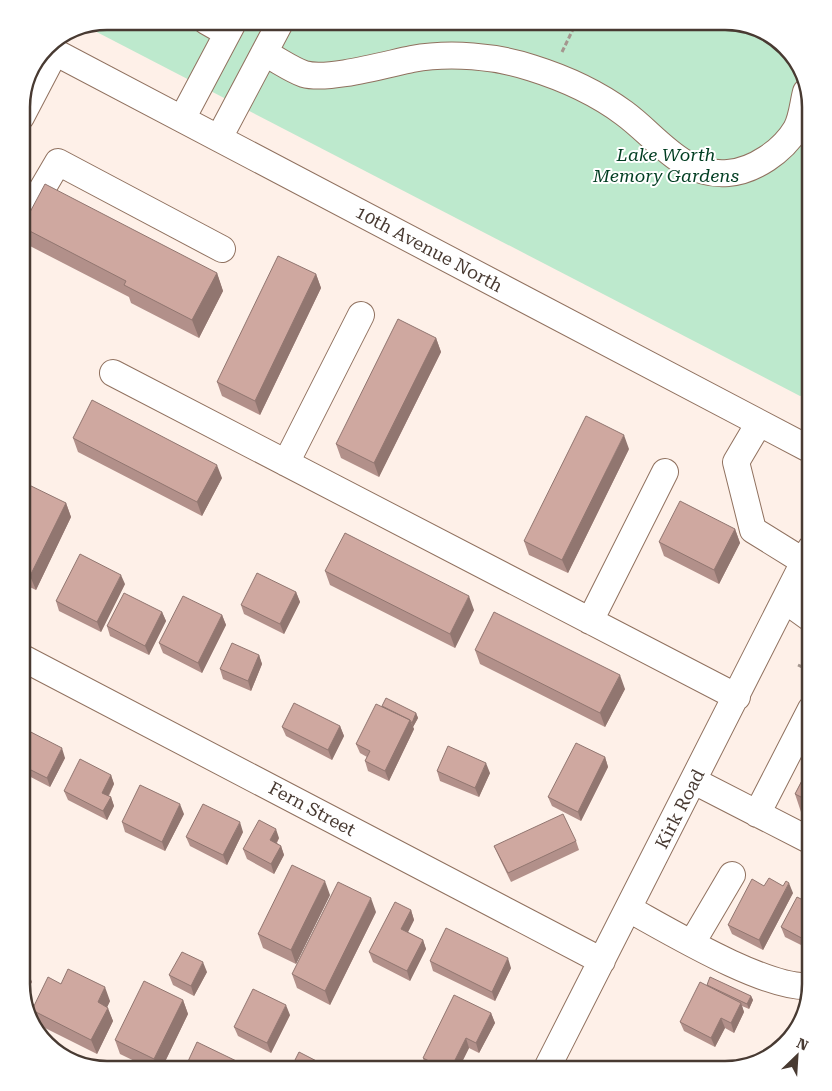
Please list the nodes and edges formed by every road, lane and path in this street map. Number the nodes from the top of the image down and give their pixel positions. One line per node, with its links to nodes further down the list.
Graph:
1 (220, 30): 10 (street)
2 (276, 30): 5 (street)
3 (573, 30): 7 (path)
4 (54, 51): 10 (street, 10th Avenue North)
5 (264, 53): 7 (street); 11 (street)
6 (47, 59): 8 (street)
7 (550, 75): 9 (street)
8 (31, 96)
9 (802, 107)
10 (182, 119): 11 (street, 10th Avenue North)
11 (219, 138): 16 (street, 10th Avenue North)
12 (30, 210): 13 (street)
13 (222, 249)
14 (361, 314): 18 (street)
15 (113, 373): 18 (street)
16 (759, 423): 17 (street, 10th Avenue North); 20 (street)
17 (802, 445)
18 (286, 463): 24 (street)
19 (665, 472): 24 (street)
20 (802, 552)
21 (802, 565): 22 (street, Kirk Road)
22 (786, 601): 23 (street); 28 (street, Kirk Road)
23 (802, 613)
24 (590, 621): 28 (street)
25 (30, 662): 36 (street, Fern Street)
26 (798, 665): 27 (path)
27 (802, 667)
28 (737, 697): 30 (street, Kirk Road)
29 (802, 726): 31 (street)
30 (694, 782): 31 (street); 34 (street, Kirk Road)
31 (757, 814): 32 (street)
32 (802, 836)
33 (732, 875): 35 (street)
34 (629, 909): 35 (street); 36 (street, Kirk Road)
35 (692, 943): 37 (street)
36 (602, 961): 38 (street, Kirk Road)
37 (802, 985)
38 (551, 1061)

